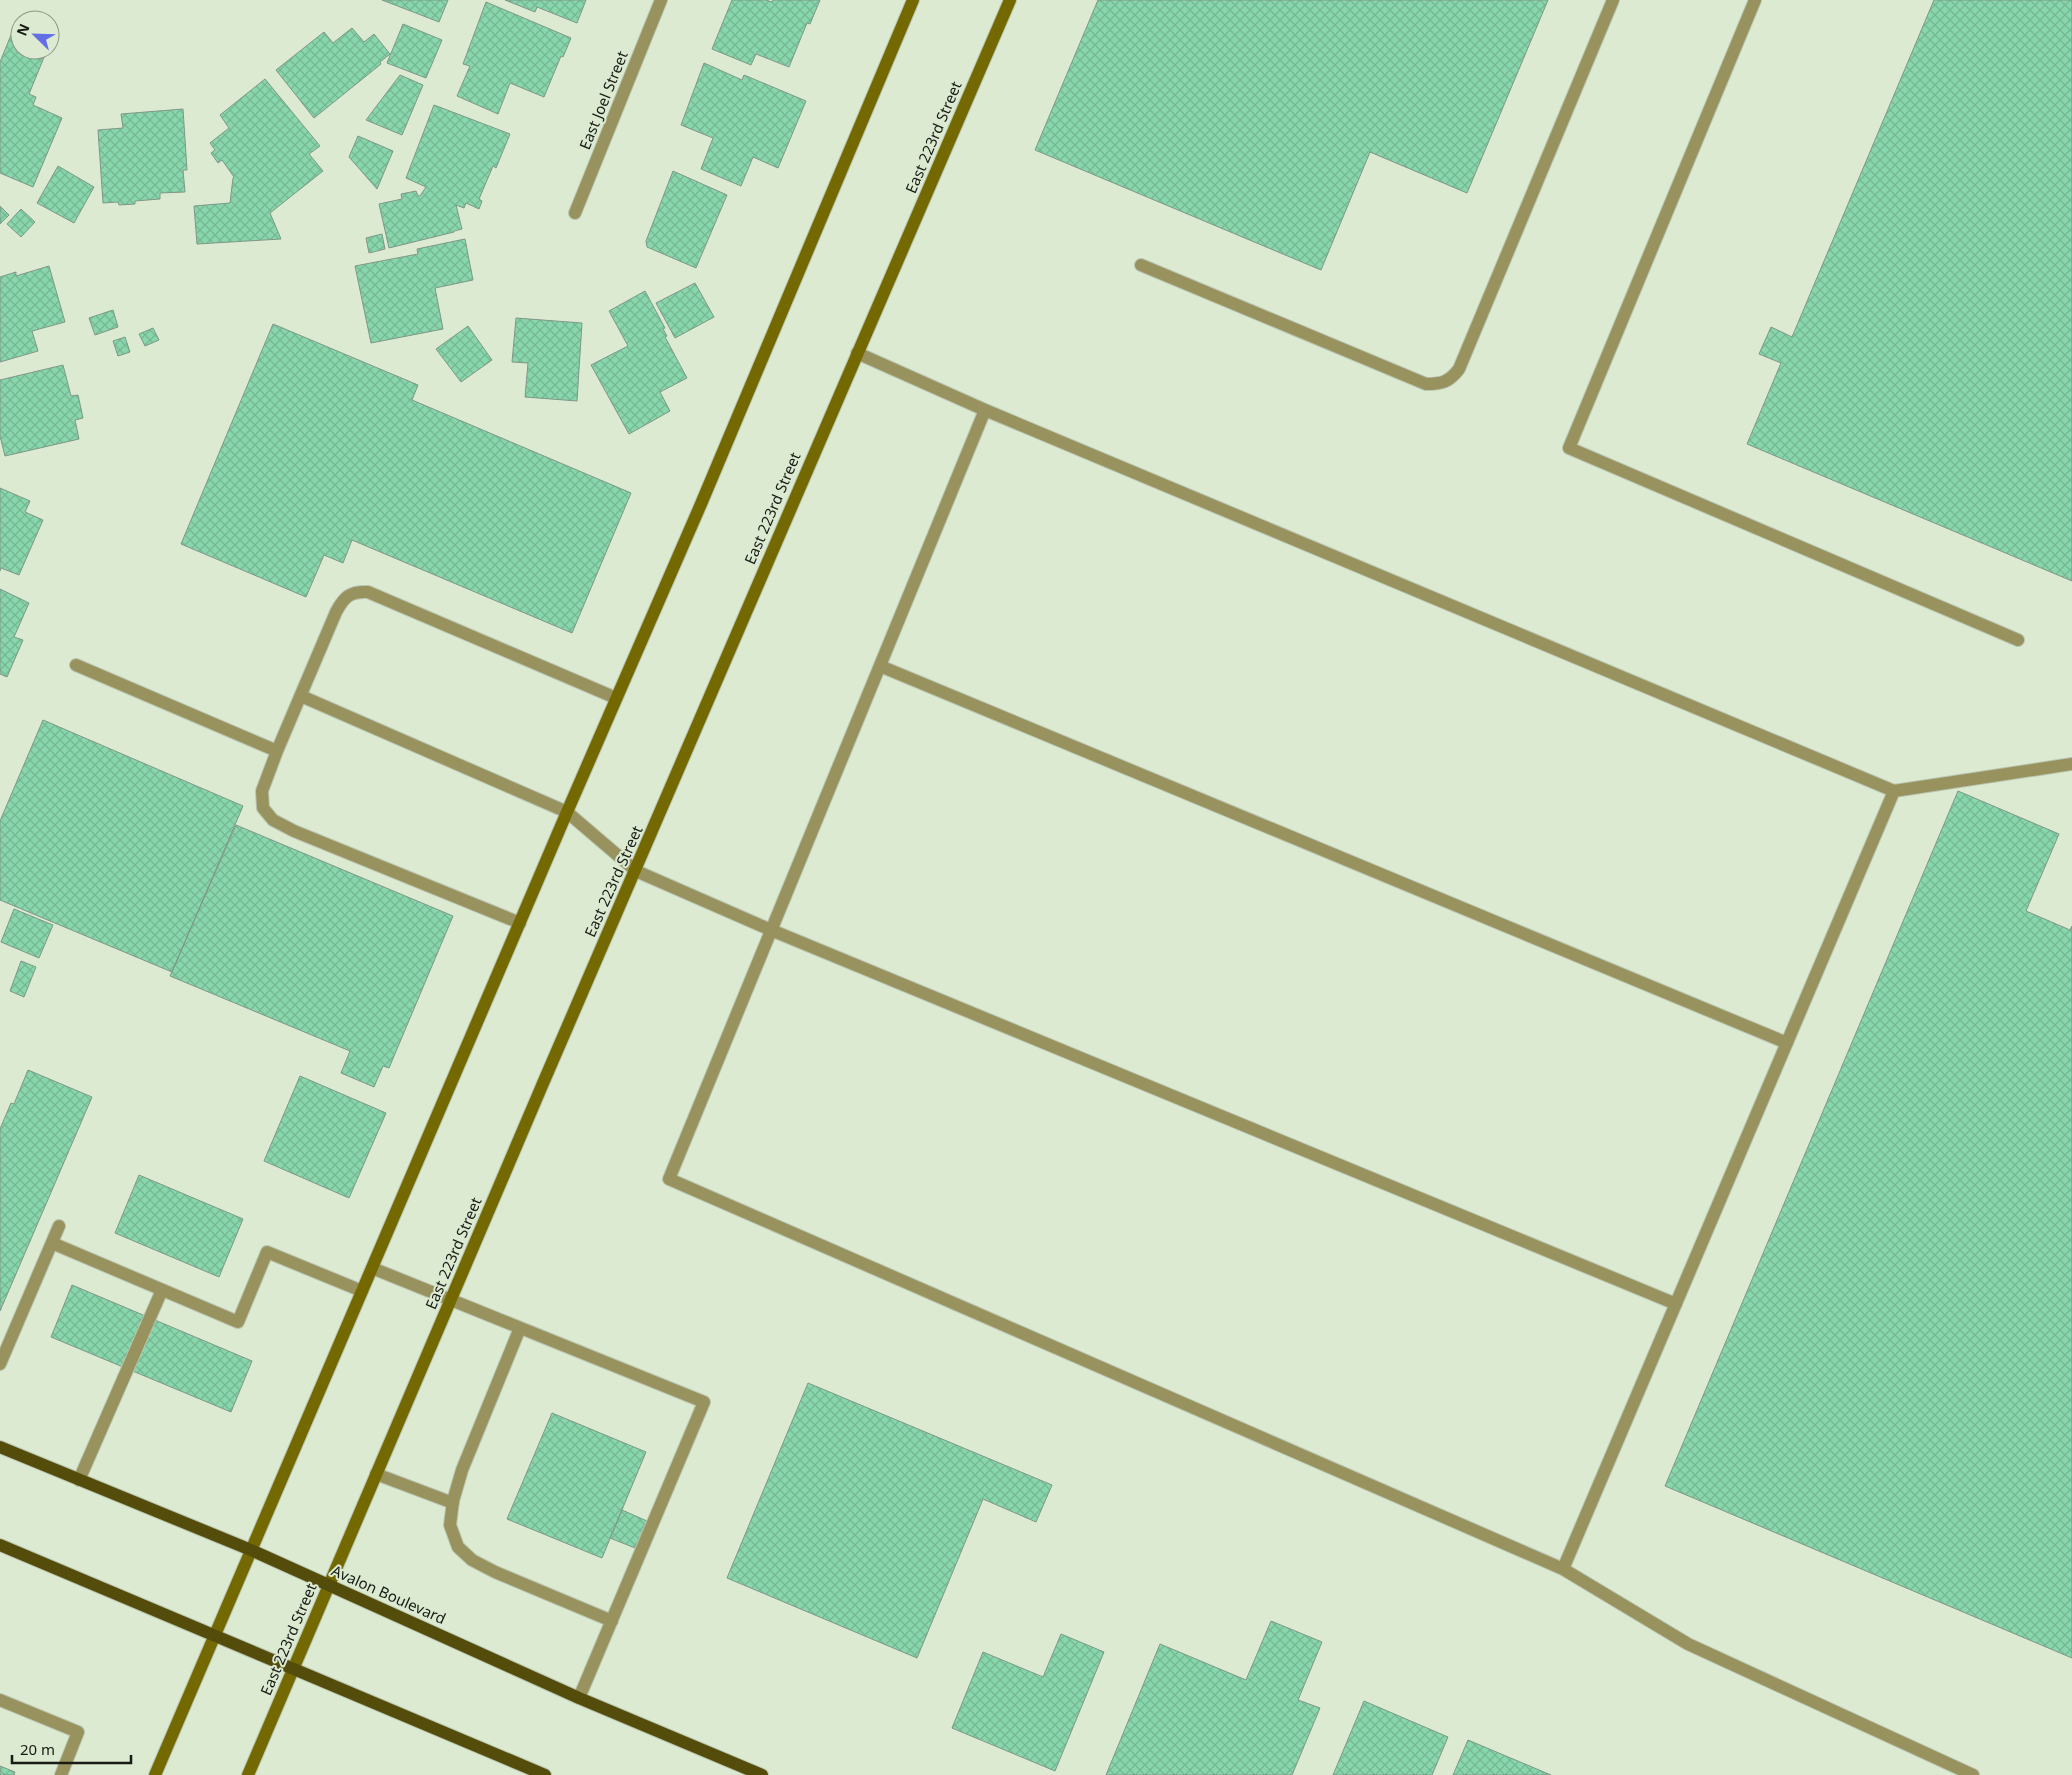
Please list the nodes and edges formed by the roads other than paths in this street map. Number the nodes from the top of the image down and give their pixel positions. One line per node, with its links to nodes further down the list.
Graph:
1 (661, 0): 6 (street, East Joel Street)
2 (913, 0): 14 (main road)
3 (1010, 0): 8 (main road, East 223rd Street)
4 (1614, 0): 7 (street)
5 (1755, 0): 10 (street)
6 (575, 212)
7 (1142, 265)
8 (857, 353): 9 (street); 19 (main road, East 223rd Street)
9 (985, 410): 12 (street); 17 (street)
10 (2018, 640)
11 (76, 665): 15 (street)
12 (880, 666): 21 (street); 22 (street)
13 (301, 696): 14 (street); 15 (street); 18 (street)
14 (616, 698): 18 (main road)
15 (277, 750): 20 (street)
16 (2072, 764): 17 (street)
17 (1894, 791): 22 (street)
18 (567, 812): 19 (street); 20 (main road)
19 (636, 871): 21 (street); 28 (main road, East 223rd Street)
20 (520, 923): 25 (main road)
21 (771, 930): 29 (street); 38 (street)
22 (1786, 1043): 29 (street)
23 (59, 1226): 24 (street)
24 (52, 1243): 26 (street); 31 (street)
25 (372, 1268): 27 (main road); 28 (street)
26 (162, 1290): 27 (street); 34 (street)
27 (362, 1291): 37 (main road)
28 (451, 1300): 30 (street); 33 (main road, East 223rd Street)
29 (1676, 1304): 38 (street)
30 (520, 1328): 35 (street); 40 (street)
31 (0, 1364)
32 (0, 1447): 34 (main road, Avalon Boulevard)
33 (376, 1474): 35 (street); 39 (main road, East 223rd Street)
34 (79, 1480): 37 (main road, Avalon Boulevard)
35 (453, 1503): 40 (street)
36 (0, 1545): 41 (main road)
37 (251, 1550): 39 (main road, Avalon Boulevard); 41 (main road)
38 (1563, 1569): 50 (street)
39 (330, 1584): 42 (main road, East 223rd Street); 43 (main road, Avalon Boulevard)
40 (612, 1621): 43 (street)
41 (214, 1636): 42 (main road); 46 (main road)
42 (293, 1670): 47 (main road, East 223rd Street); 48 (main road)
43 (579, 1698): 49 (main road, Avalon Boulevard)
44 (0, 1700): 45 (street)
45 (60, 1775)
46 (155, 1775)
47 (248, 1775)
48 (545, 1775)
49 (762, 1775)
50 (1973, 1775)

